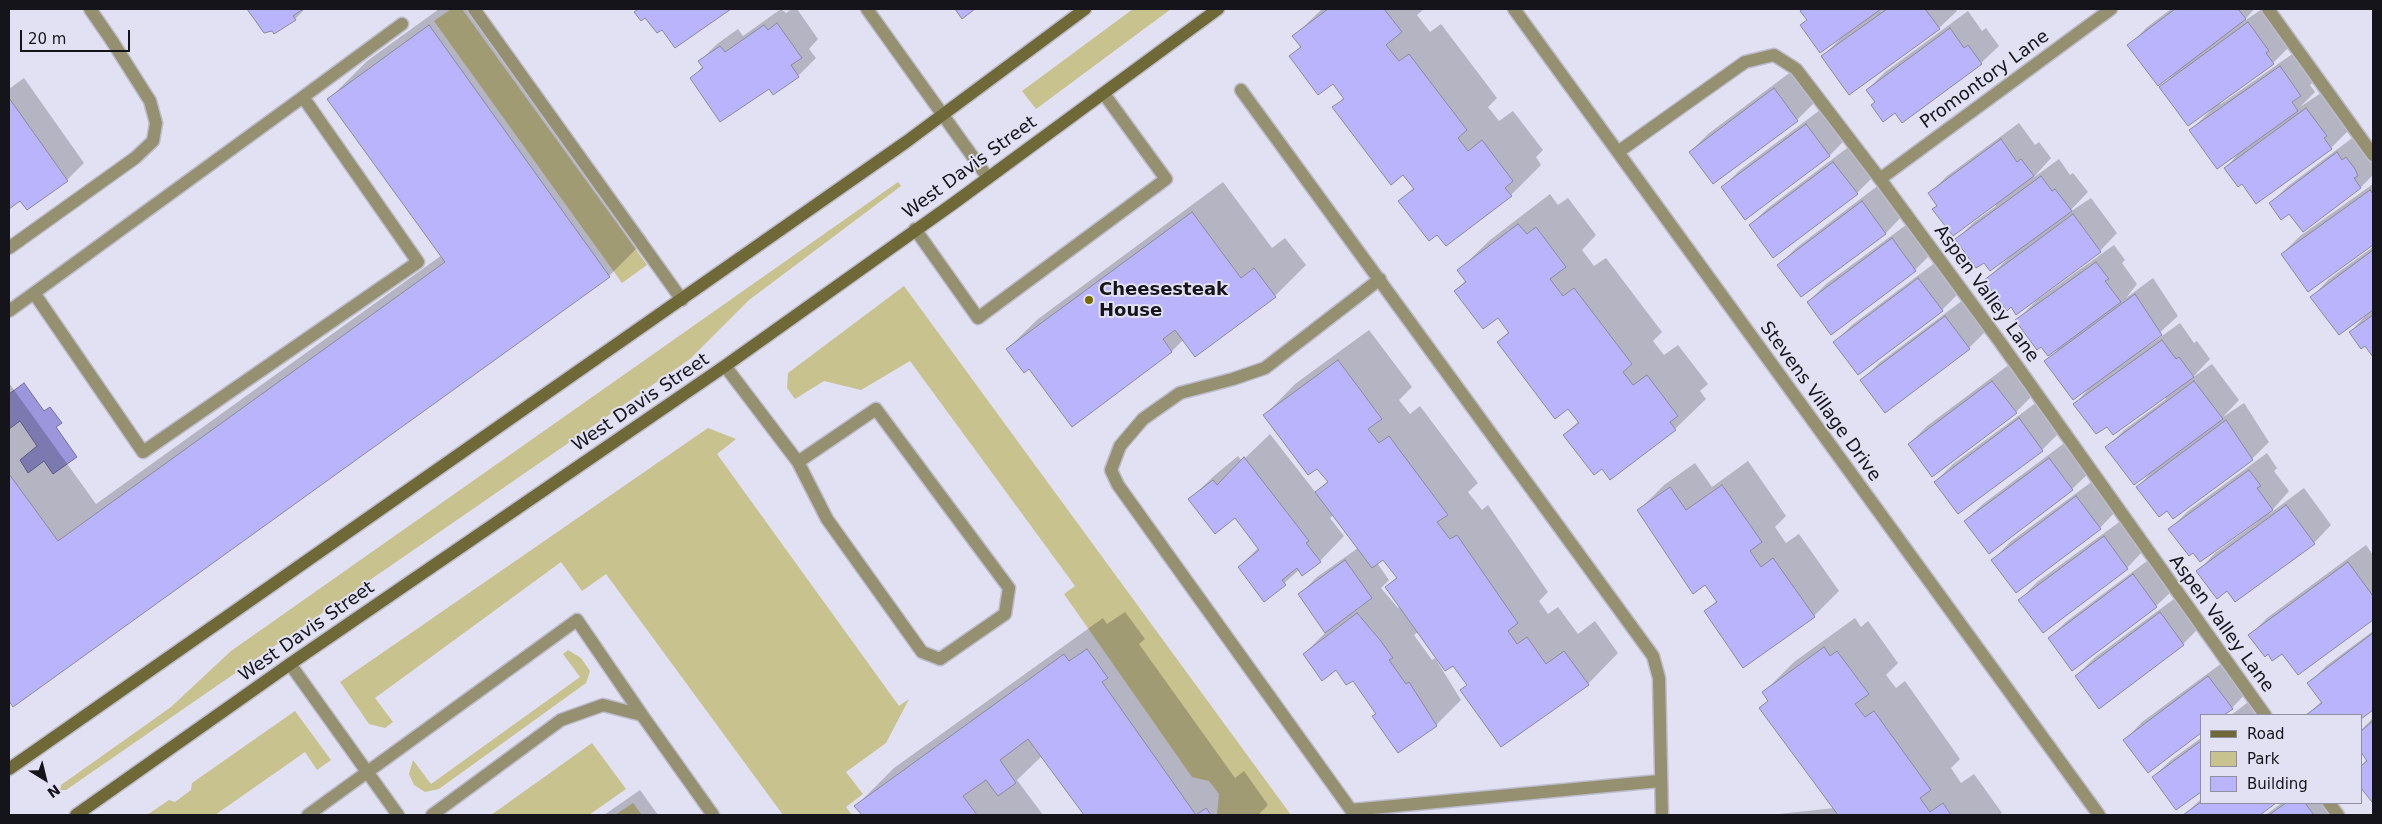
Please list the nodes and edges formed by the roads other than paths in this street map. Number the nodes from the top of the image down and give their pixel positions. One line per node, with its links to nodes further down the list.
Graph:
1 (90, 9): 19 (street)
2 (474, 9): 22 (street)
3 (867, 9): 13 (street)
4 (1086, 9): 13 (main road)
5 (1218, 9): 11 (main road, West Davis Street)
6 (1514, 9): 14 (street, Stevens Village Drive)
7 (2111, 9): 17 (street, Promontory Lane)
8 (2268, 9): 15 (street)
9 (402, 24): 12 (street)
10 (1241, 90): 20 (street)
11 (1104, 94): 16 (main road, West Davis Street); 18 (street)
12 (303, 97): 21 (street); 21 (street)
13 (944, 115): 16 (street); 22 (main road)
14 (1618, 152): 17 (street, Aspen Valley Lane); 39 (street, Stevens Village Drive)
15 (2373, 155)
16 (988, 178): 18 (main road, West Davis Street)
17 (1880, 178): 27 (street, Aspen Valley Lane)
18 (915, 229): 24 (main road, West Davis Street)
19 (9, 248)
20 (1380, 279): 31 (street); 31 (street)
21 (34, 293): 23 (street)
22 (682, 300): 29 (main road)
23 (9, 311)
24 (725, 366): 25 (street); 26 (main road, West Davis Street)
25 (798, 462): 25 (street)
26 (290, 664): 30 (street); 33 (main road, West Davis Street)
27 (2264, 714)
28 (642, 715): 30 (street); 36 (street); 37 (street)
29 (9, 769)
30 (367, 773): 34 (street); 35 (street)
31 (1660, 781): 38 (street)
32 (2330, 804): 40 (street)
33 (76, 815)
34 (308, 815)
35 (398, 815)
36 (432, 815)
37 (713, 815)
38 (1662, 815)
39 (2098, 815)
40 (2338, 815)

